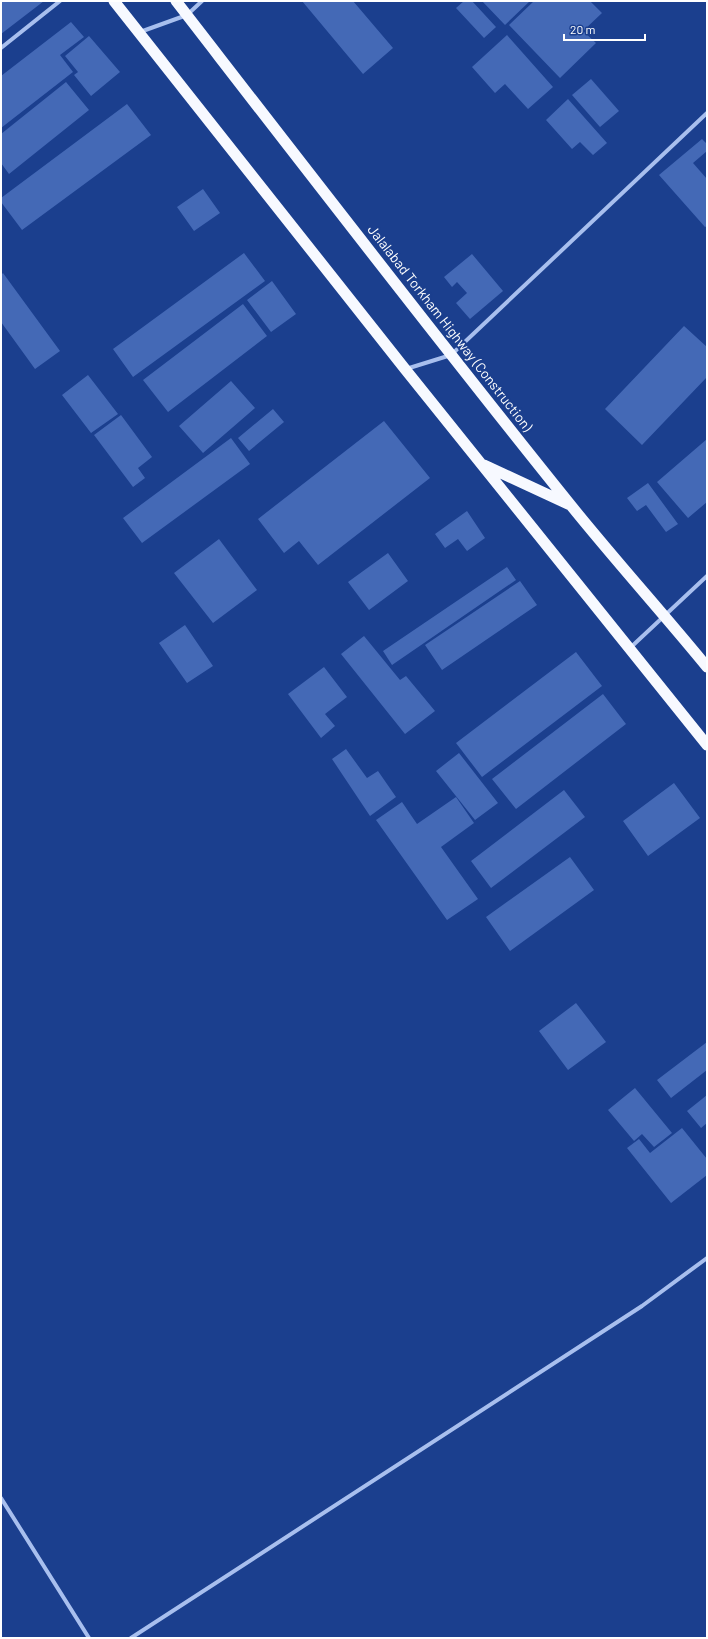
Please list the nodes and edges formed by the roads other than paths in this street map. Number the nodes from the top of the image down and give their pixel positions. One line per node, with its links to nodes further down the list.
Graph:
1 (60, 1): 7 (street)
2 (114, 1): 6 (highway)
3 (176, 1): 5 (highway, Jalalabad Torkham Highway (Construction))
4 (202, 1): 5 (street)
5 (187, 15): 6 (street); 9 (highway, Jalalabad Torkham Highway (Construction))
6 (139, 32): 10 (highway)
7 (1, 48)
8 (707, 113): 9 (street)
9 (451, 355): 10 (street); 12 (highway, Jalalabad Torkham Highway (Construction))
10 (405, 369): 11 (highway)
11 (482, 464): 12 (highway); 15 (highway)
12 (571, 505): 14 (highway, Jalalabad Torkham Highway (Construction))
13 (707, 576): 14 (street)
14 (666, 616): 15 (street); 16 (highway, Jalalabad Torkham Highway (Construction))
15 (630, 649): 17 (highway)
16 (707, 667)
17 (707, 745)
18 (707, 1258): 21 (street)
19 (1, 1498): 20 (street)
20 (89, 1638)
21 (131, 1638)

